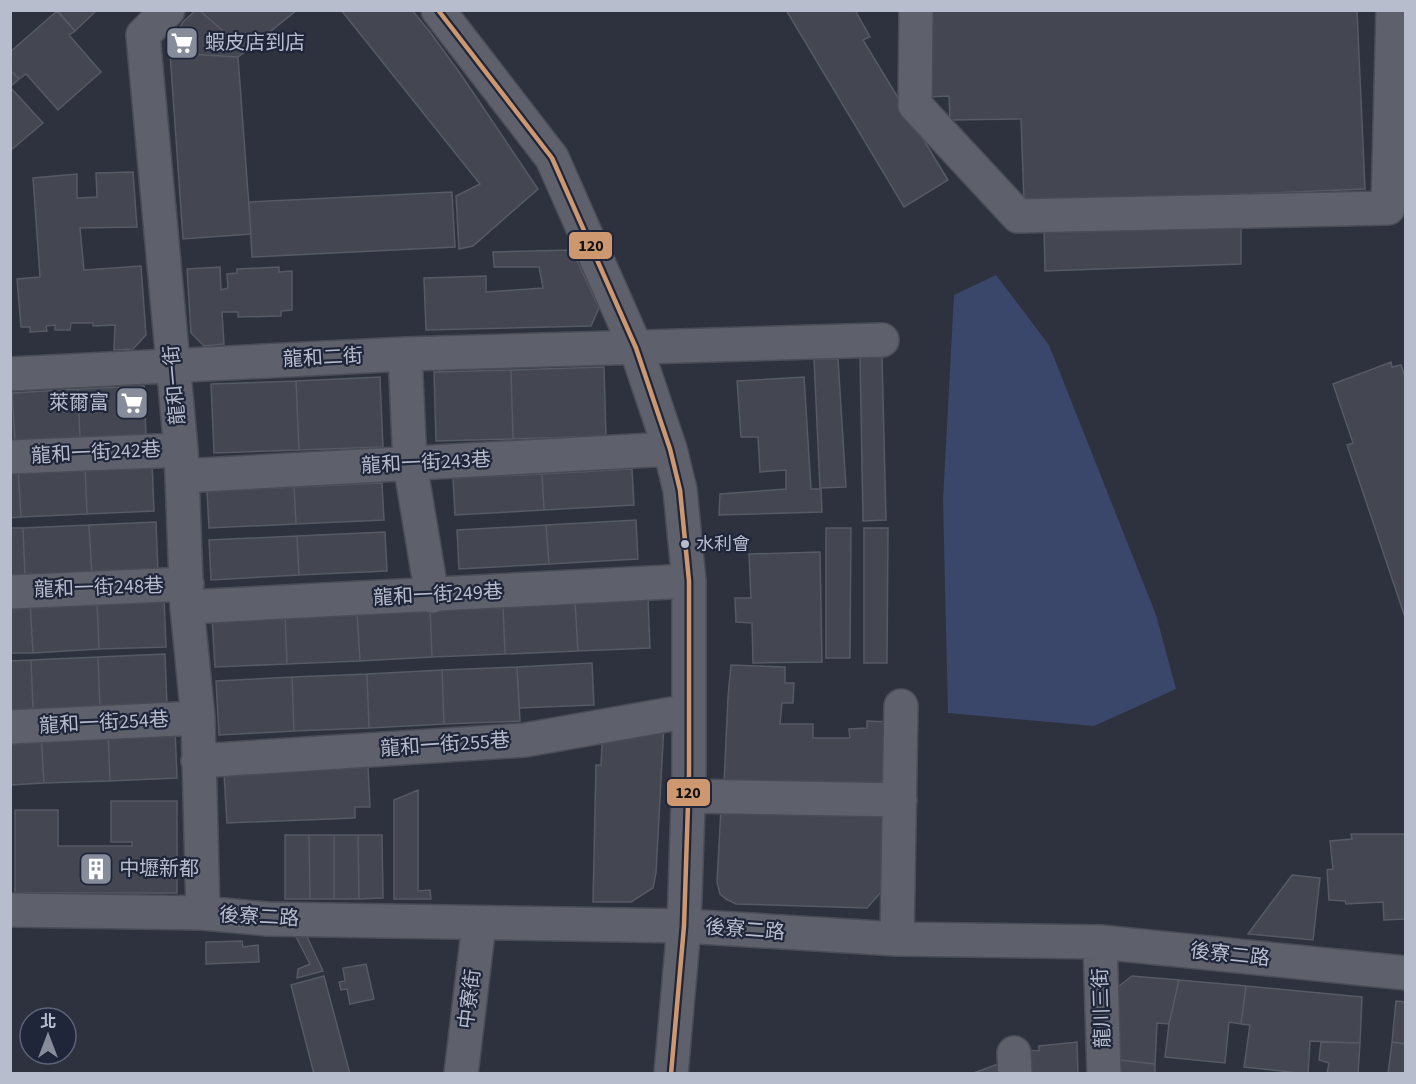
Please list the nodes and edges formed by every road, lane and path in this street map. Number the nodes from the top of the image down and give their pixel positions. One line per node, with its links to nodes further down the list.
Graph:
1 (168, 10): 8 (street, 龍和一街)
2 (438, 10): 6 (street)
3 (916, 10): 4 (street)
4 (1393, 10)
5 (882, 340): 6 (street, 龍和二街)
6 (636, 348): 7 (street, 龍和二街); 10 (street)
7 (405, 354): 8 (street, 龍和二街); 13 (street)
8 (174, 366): 9 (street, 龍和二街); 12 (street, 龍和一街)
9 (10, 374)
10 (669, 449): 13 (street, 龍和一街243巷); 14 (street)
11 (10, 457): 12 (street, 龍和一街242巷)
12 (181, 463): 13 (street, 龍和一街243巷); 16 (street, 龍和一街)
13 (410, 464): 17 (street)
14 (689, 581): 17 (street, 龍和一街249巷); 19 (street)
15 (10, 591): 16 (street, 龍和一街248巷)
16 (187, 596): 17 (street, 龍和一街249巷); 20 (street, 龍和一街)
17 (432, 596)
18 (901, 706): 24 (street)
19 (689, 711): 22 (street, 龍和一街255巷); 23 (street)
20 (198, 718): 21 (street, 龍和一街254巷); 22 (street, 龍和一街)
21 (10, 727)
22 (198, 761): 26 (street, 龍和一街)
23 (688, 796): 24 (street); 28 (street)
24 (900, 800): 29 (street)
25 (10, 910): 26 (street, 後寮二路)
26 (203, 913): 27 (street, 後寮二路)
27 (479, 924): 28 (street, 後寮二路); 32 (street, 中寮街)
28 (684, 926): 29 (street, 後寮二路); 33 (street)
29 (897, 939): 30 (street, 後寮二路)
30 (1100, 942): 31 (street, 後寮二路); 34 (street, 龍川三街)
31 (1406, 973)
32 (461, 1074)
33 (671, 1074)
34 (1104, 1074)

